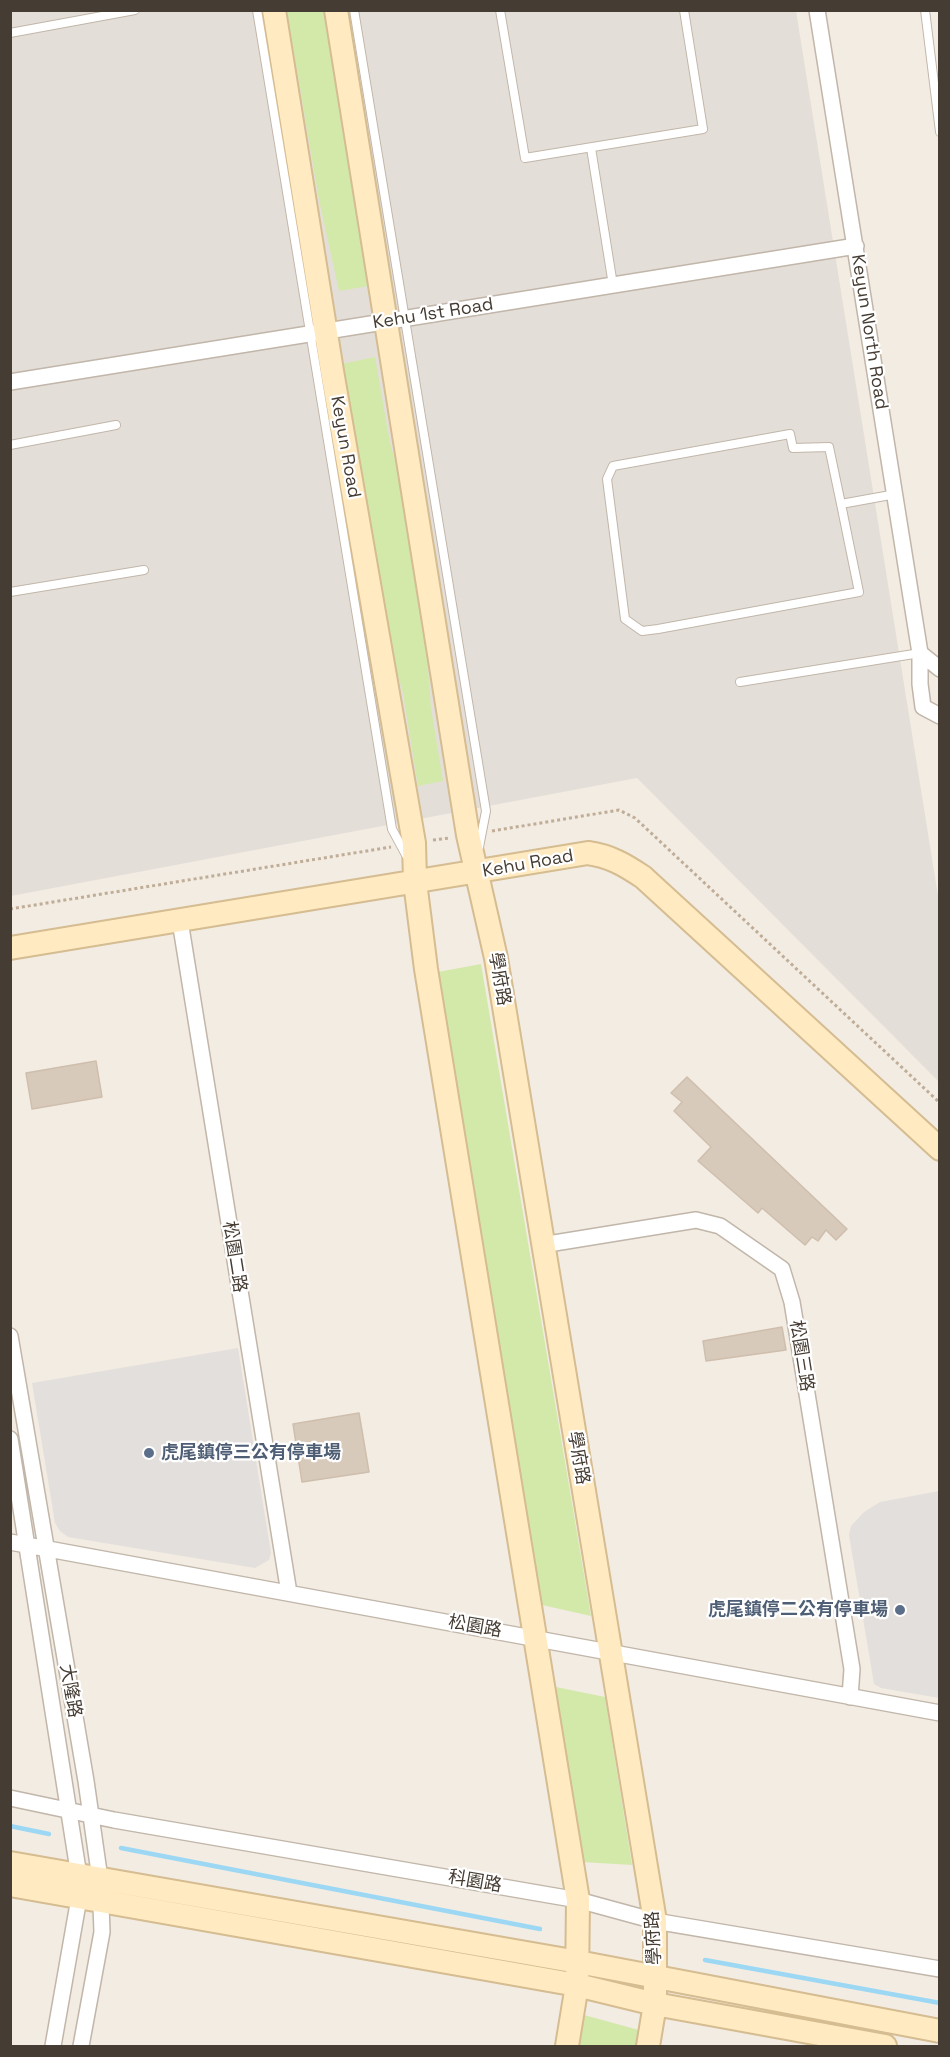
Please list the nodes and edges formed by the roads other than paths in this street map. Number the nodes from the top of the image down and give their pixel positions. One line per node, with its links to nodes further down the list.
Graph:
1 (135, 10): 10 (lane)
2 (258, 10): 17 (lane)
3 (274, 10): 17 (street, Keyun Road)
4 (336, 10): 16 (street)
5 (354, 10): 16 (lane)
6 (500, 10): 13 (lane)
7 (684, 10): 13 (lane)
8 (817, 10): 14 (street, Keyun North Road)
9 (925, 10): 11 (lane)
10 (10, 33)
11 (937, 90): 12 (lane)
12 (939, 132)
13 (591, 148): 15 (lane)
14 (856, 246): 15 (street, Kehu 1st Road); 21 (street, Keyun North Road)
15 (613, 285): 16 (street, Kehu 1st Road)
16 (394, 321): 17 (street, Kehu 1st Road); 29 (street)
17 (319, 333): 18 (street, Kehu 1st Road); 30 (street, Keyun Road)
18 (10, 382)
19 (116, 425): 20 (lane)
20 (10, 445)
21 (896, 494): 22 (lane); 25 (street, Keyun North Road)
22 (841, 504): 22 (lane)
23 (144, 570): 24 (lane)
24 (10, 592)
25 (920, 653): 26 (street); 27 (lane); 28 (street, Keyun North Road)
26 (939, 669)
27 (740, 682)
28 (939, 716)
29 (477, 872): 30 (street, Kehu Road); 33 (street, Kehu Road); 34 (street, 學府路)
30 (415, 882): 31 (street, Kehu Road); 41 (street)
31 (180, 921): 32 (street, Kehu Road); 40 (street, 松園二路)
32 (10, 948)
33 (939, 1149)
34 (542, 1245): 42 (street, 學府路); 43 (street, 松園三路)
35 (10, 1336): 39 (street, 大隆路)
36 (10, 1439): 38 (street, 大隆路)
37 (10, 1542): 38 (street, 松園路)
38 (28, 1545): 39 (street, 松園路); 46 (street, 大隆路)
39 (46, 1548): 40 (street, 松園路); 47 (street, 大隆路)
40 (289, 1593): 41 (street, 松園路)
41 (535, 1638): 42 (street, 松園路); 51 (street)
42 (611, 1653): 43 (street, 松園路); 52 (street, 學府路)
43 (850, 1696): 44 (street, 松園路)
44 (939, 1713)
45 (10, 1798): 46 (street, 科園路)
46 (70, 1809): 47 (street, 科園路); 50 (street, 大隆路)
47 (91, 1815): 50 (street, 大隆路); 51 (street, 科園路)
48 (10, 1863): 50 (street)
49 (10, 1885): 50 (street)
50 (90, 1889): 53 (street); 56 (street); 59 (street, 大隆路); 60 (street, 大隆路)
51 (578, 1900): 52 (street, 科園路); 53 (street)
52 (655, 1921): 54 (street, 科園路); 55 (street, 學府路)
53 (578, 1962): 55 (street); 56 (street)
54 (939, 1969)
55 (656, 1977): 57 (street, 學府路); 58 (street)
56 (577, 1985): 57 (street); 61 (street)
57 (656, 2004): 62 (street, 學府路); 63 (street)
58 (939, 2031)
59 (52, 2046)
60 (81, 2046)
61 (567, 2046)
62 (648, 2046)
63 (885, 2046)

